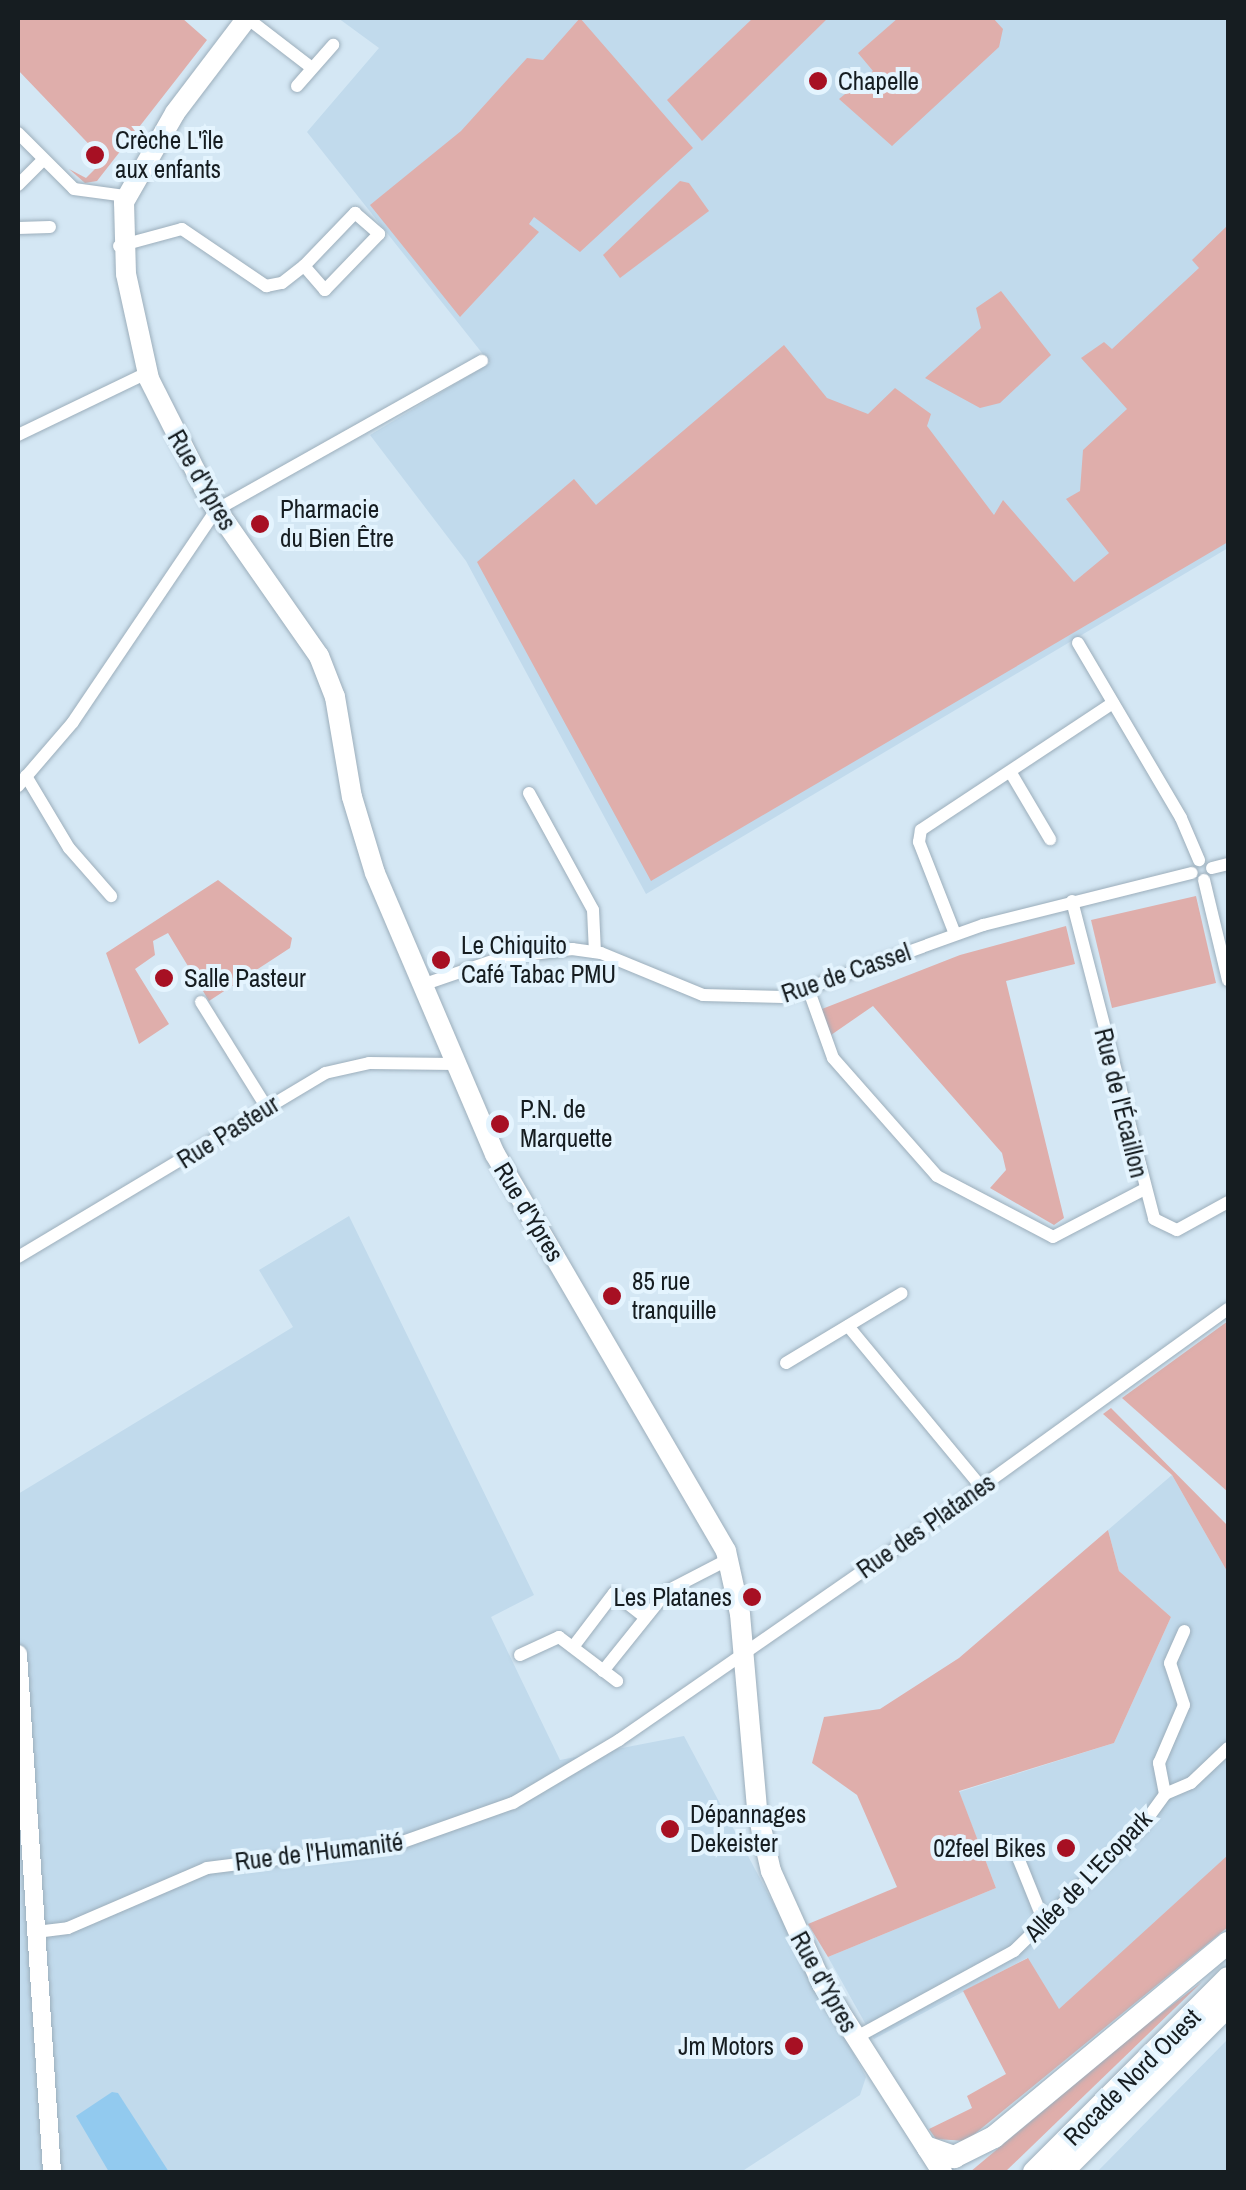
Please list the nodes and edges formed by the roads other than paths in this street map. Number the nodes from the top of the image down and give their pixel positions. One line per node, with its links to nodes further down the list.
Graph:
1 (247, 18): 3 (street); 8 (main road)
2 (333, 46): 3 (street)
3 (312, 68): 4 (street)
4 (297, 86)
5 (18, 134): 6 (street)
6 (43, 160): 7 (street); 8 (street)
7 (18, 185)
8 (120, 196): 11 (main road, Rue d'Ypres)
9 (50, 227): 10 (street)
10 (18, 228)
11 (120, 246): 12 (street); 14 (main road, Rue d'Ypres)
12 (304, 266): 12 (street)
13 (482, 360): 16 (street)
14 (147, 373): 15 (street); 16 (main road, Rue d'Ypres)
15 (18, 435)
16 (216, 510): 20 (street); 30 (main road, Rue d'Ypres)
17 (1078, 643): 18 (street)
18 (1113, 702): 19 (street); 24 (street)
19 (1011, 773): 22 (street); 27 (street)
20 (22, 781): 25 (street)
21 (530, 793): 28 (street)
22 (1050, 839)
23 (1228, 864): 24 (street, Rue de Cassel)
24 (1202, 870): 26 (street, Rue de Cassel); 29 (street)
25 (111, 896)
26 (1072, 902): 27 (street, Rue de Cassel); 35 (street, Rue de l'Écaillon)
27 (956, 934): 31 (street, Rue de Cassel)
28 (594, 952): 30 (street, Rue de Cassel); 31 (street, Rue de Cassel)
29 (1228, 980)
30 (422, 986): 33 (main road, Rue d'Ypres)
31 (810, 991): 35 (street)
32 (201, 1002): 34 (street)
33 (455, 1064): 34 (street, Rue Pasteur); 43 (main road, Rue d'Ypres)
34 (267, 1108): 37 (street, Rue Pasteur)
35 (1143, 1190): 36 (street, Rue de l'Écaillon)
36 (1228, 1202)
37 (18, 1257)
38 (902, 1293): 40 (street)
39 (1228, 1309): 42 (street, Rue des Platanes)
40 (848, 1326): 41 (street); 42 (street)
41 (786, 1363)
42 (981, 1488): 47 (street, Rue des Platanes)
43 (729, 1559): 44 (street); 47 (main road, Rue d'Ypres)
44 (645, 1617): 46 (street); 50 (street)
45 (1184, 1631): 53 (street, Allée de L'Ecopark)
46 (572, 1647): 49 (street); 50 (street)
47 (743, 1650): 56 (street, Rue de l'Humanité); 60 (main road, Rue d'Ypres)
48 (18, 1654): 56 (street)
49 (520, 1656)
50 (604, 1671): 51 (street)
51 (617, 1681)
52 (1228, 1748): 53 (street)
53 (1165, 1794): 55 (street, Allée de L'Ecopark)
54 (1019, 1860): 55 (street)
55 (1044, 1922): 60 (street, Allée de L'Ecopark)
56 (36, 1932): 64 (street)
57 (1228, 1943): 62 (highway)
58 (1228, 1978): 68 (highway, Rocade Nord Ouest)
59 (1228, 2006): 69 (highway, Rocade Nord Ouest)
60 (854, 2038): 61 (main road, Rue d'Ypres)
61 (903, 2116): 63 (main road, Rue d'Ypres); 65 (main road, Rue d'Ypres)
62 (994, 2137): 63 (highway); 67 (highway)
63 (928, 2148): 66 (main road, Rue d'Ypres)
64 (52, 2172)
65 (927, 2172)
66 (942, 2172)
67 (957, 2172)
68 (1034, 2172)
69 (1062, 2172)

